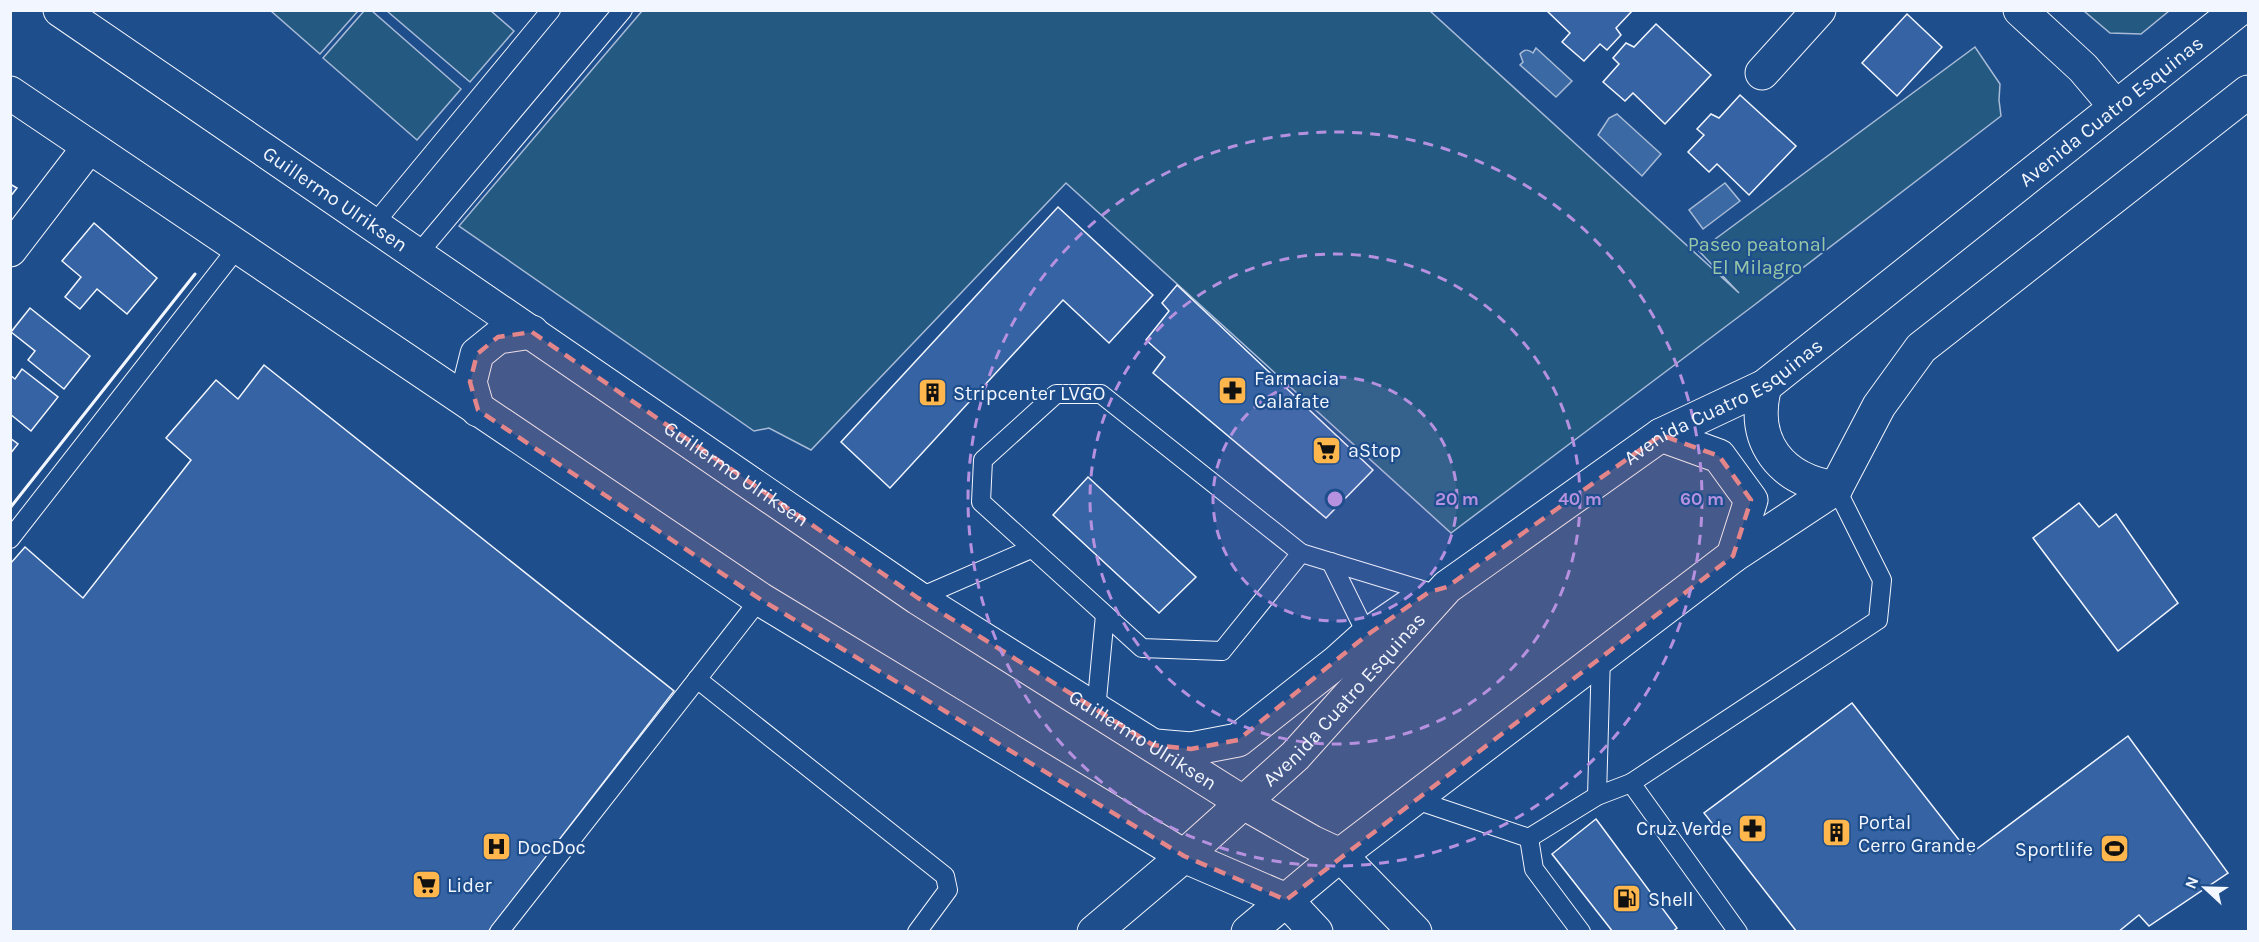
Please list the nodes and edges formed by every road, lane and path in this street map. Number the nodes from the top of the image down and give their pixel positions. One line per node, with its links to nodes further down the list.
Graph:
1 (60, 10): 12 (main road, Guillermo Ulriksen)
2 (551, 10): 12 (lane)
3 (623, 10): 15 (lane)
4 (1819, 10): 7 (main road)
5 (2020, 10): 10 (main road)
6 (2238, 10): 10 (main road, Avenida Cuatro Esquinas)
7 (1762, 73)
8 (2248, 92): 20 (main road)
9 (10, 93): 11 (main road)
10 (2116, 107): 17 (main road, Avenida Cuatro Esquinas)
11 (90, 147): 13 (main road); 14 (main road)
12 (374, 224): 15 (main road, Guillermo Ulriksen)
13 (238, 247): 18 (main road); 21 (lane)
14 (10, 249)
15 (418, 254): 16 (main road, Guillermo Ulriksen)
16 (532, 332): 18 (main road); 27 (main road, Guillermo Ulriksen)
17 (1765, 386): 19 (main road, Avenida Cuatro Esquinas); 20 (main road)
18 (478, 410): 28 (main road)
19 (1661, 435): 24 (main road); 26 (main road, Avenida Cuatro Esquinas)
20 (1836, 488): 24 (main road); 35 (lane)
21 (10, 539)
22 (1031, 549): 23 (lane); 27 (lane); 29 (lane)
23 (1301, 553): 25 (lane); 29 (lane)
24 (1733, 556): 31 (main road)
25 (1330, 561): 26 (lane); 30 (lane)
26 (1438, 590): 30 (main road); 38 (main road, Avenida Cuatro Esquinas)
27 (918, 598): 33 (main road, Guillermo Ulriksen)
28 (760, 599): 32 (lane); 41 (main road)
29 (1105, 615): 33 (lane)
30 (1367, 635): 34 (main road)
31 (1601, 656): 36 (lane); 37 (main road)
32 (697, 679): 43 (lane); 44 (lane)
33 (1096, 710): 34 (main road, Guillermo Ulriksen)
34 (1153, 746): 38 (main road, Guillermo Ulriksen)
35 (1632, 783): 36 (lane); 50 (lane)
36 (1597, 796): 39 (lane)
37 (1413, 799): 39 (lane); 40 (main road)
38 (1244, 803): 40 (main road, Guillermo Ulriksen); 41 (main road, Avenida Cuatro Esquinas)
39 (1529, 838): 49 (lane)
40 (1340, 855): 42 (main road); 48 (main road, Guillermo Ulriksen)
41 (1184, 856): 42 (main road); 45 (main road, Avenida Cuatro Esquinas)
42 (1286, 900): 46 (main road); 47 (main road)
43 (499, 932)
44 (917, 932)
45 (1094, 932)
46 (1248, 932)
47 (1316, 932)
48 (1415, 932)
49 (1581, 932)
50 (1738, 932)

